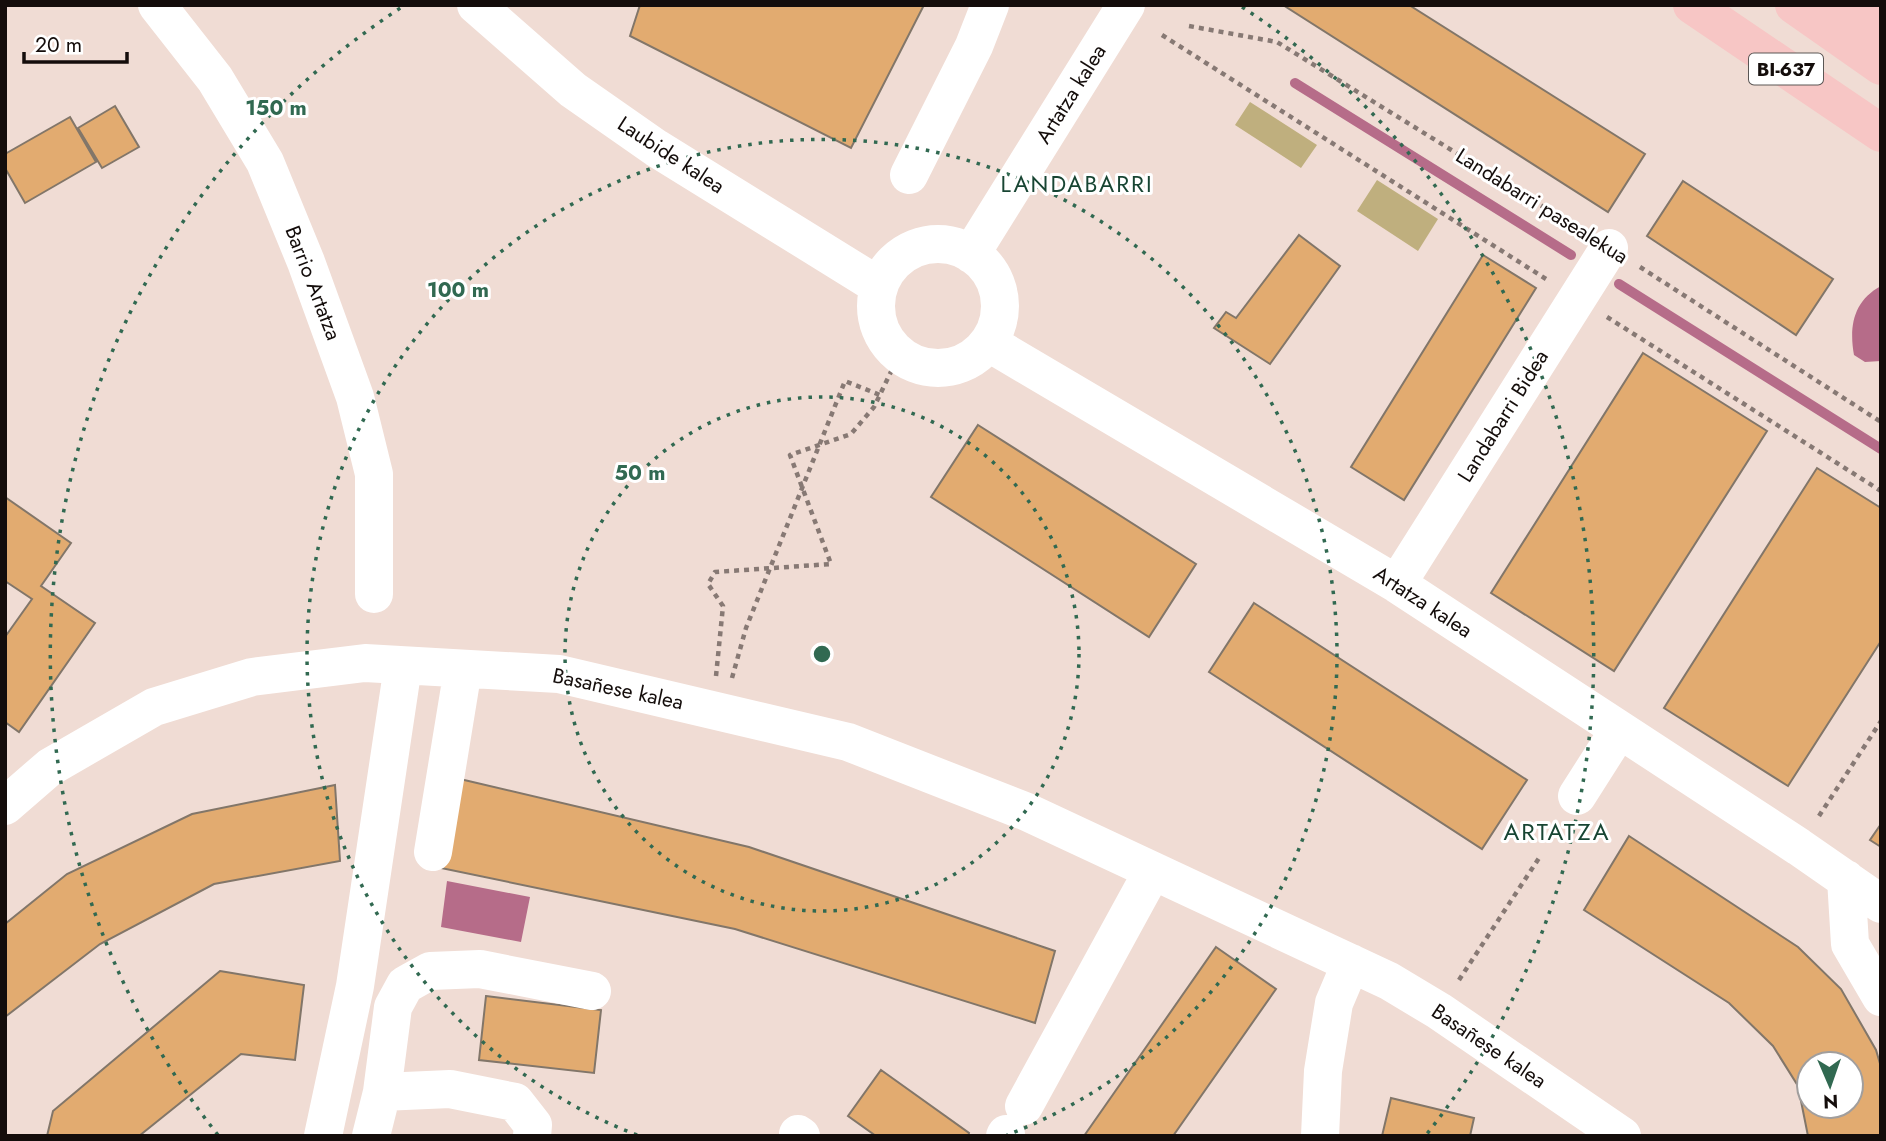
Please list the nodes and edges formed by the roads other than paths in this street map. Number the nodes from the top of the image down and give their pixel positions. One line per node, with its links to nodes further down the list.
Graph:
1 (157, 5): 17 (street, Barrio Artatza)
2 (477, 5): 14 (street, Laubide kalea)
3 (990, 5): 11 (street)
4 (1126, 5): 13 (street, Artatza kalea)
5 (1692, 5): 10 (highway, BI-637)
6 (1794, 5): 9 (highway, BI-637)
7 (1842, 5): 8 (highway)
8 (1881, 29)
9 (1881, 66)
10 (1881, 133)
11 (909, 175)
12 (1609, 247): 16 (street, Landabarri Bidea)
13 (971, 254): 14 (street); 15 (street)
14 (879, 286): 15 (street)
15 (989, 343): 16 (street, Artatza kalea)
16 (1397, 584): 20 (street, Artatza kalea)
17 (374, 594)
18 (403, 666): 19 (street, Basañese kalea); 22 (street, Basañese kalea); 32 (street)
19 (463, 668): 23 (street); 24 (street, Basañese kalea)
20 (1619, 730): 21 (street); 25 (street, Artatza kalea)
21 (1577, 796)
22 (5, 806)
23 (433, 852)
24 (1152, 872): 27 (street, Basañese kalea); 31 (street)
25 (1846, 880): 26 (street, Artatza kalea); 29 (street)
26 (1881, 904)
27 (1352, 962): 35 (street); 36 (street, Basañese kalea)
28 (592, 991): 30 (street)
29 (1881, 997)
30 (382, 1092): 33 (street); 34 (street)
31 (1011, 1125)
32 (323, 1136)
33 (371, 1136)
34 (532, 1136)
35 (1320, 1136)
36 (1622, 1136)

